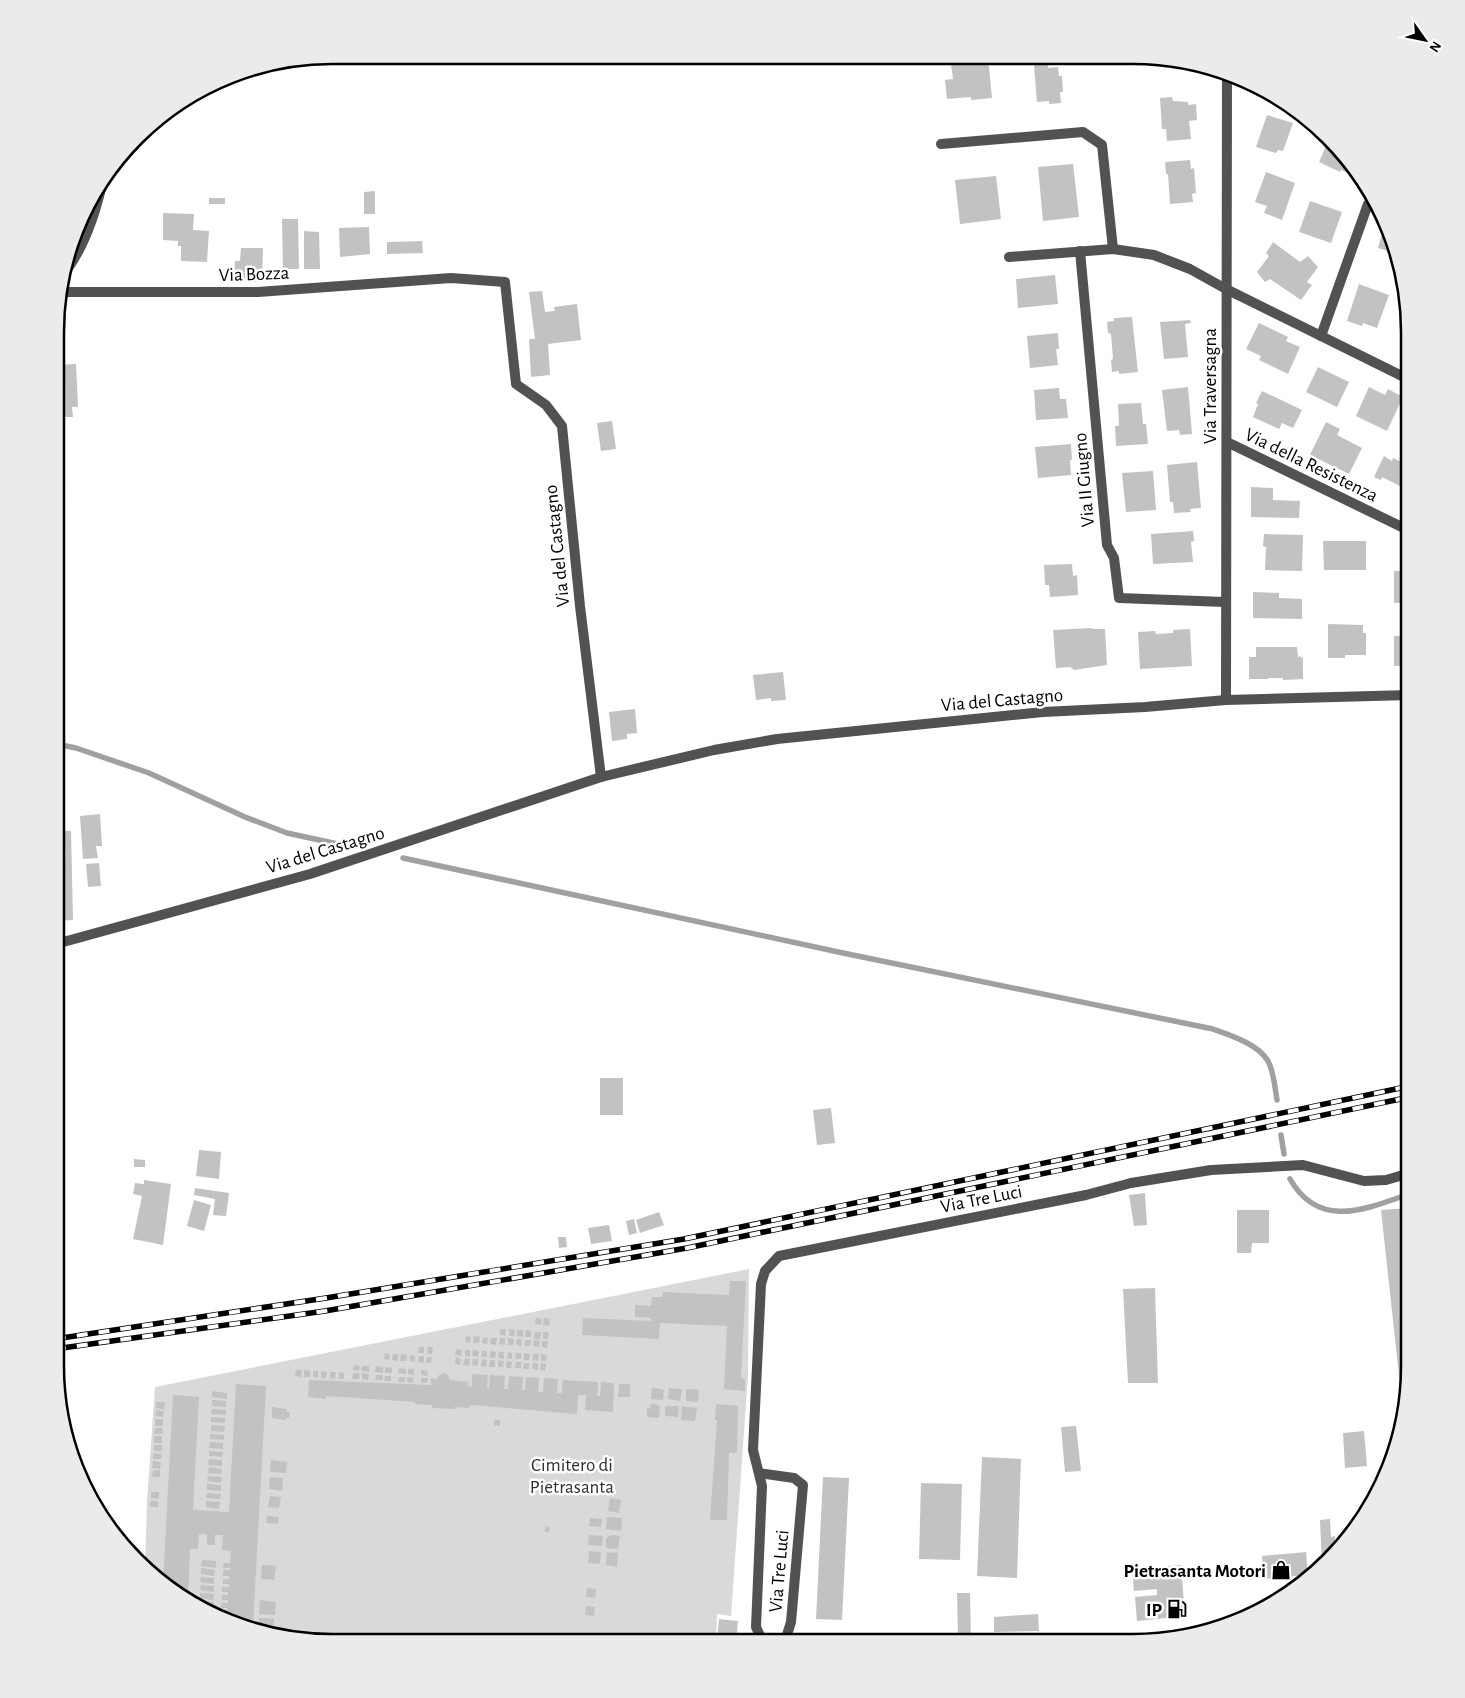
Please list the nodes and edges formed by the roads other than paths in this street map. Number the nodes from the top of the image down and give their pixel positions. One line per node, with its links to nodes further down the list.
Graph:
1 (1227, 81): 9 (street, Via Traversagna)
2 (942, 144): 5 (street)
3 (98, 201): 7 (street)
4 (1368, 204): 11 (street)
5 (1113, 249): 6 (street); 9 (street)
6 (1080, 251): 8 (street); 16 (street, Via II Giugno)
7 (75, 256)
8 (1010, 257)
9 (1226, 290): 11 (street); 14 (street, Via Traversagna)
10 (67, 292): 13 (street, Via Bozza)
11 (1321, 336): 12 (street)
12 (1401, 376)
13 (546, 405): 19 (street, Via del Castagno)
14 (1227, 442): 15 (street, Via della Resistenza); 16 (street, Via Traversagna)
15 (1401, 527)
16 (1225, 602): 18 (street, Via Traversagna)
17 (1401, 695): 18 (street, Via del Castagno)
18 (1226, 700): 19 (street, Via del Castagno)
19 (601, 777): 20 (street, Via del Castagno)
20 (64, 942)
21 (1401, 1176): 22 (street, Via Tre Luci)
22 (759, 1473): 23 (street, Via Tre Luci); 24 (street, Via Tre Luci)
23 (759, 1634)
24 (788, 1634)

